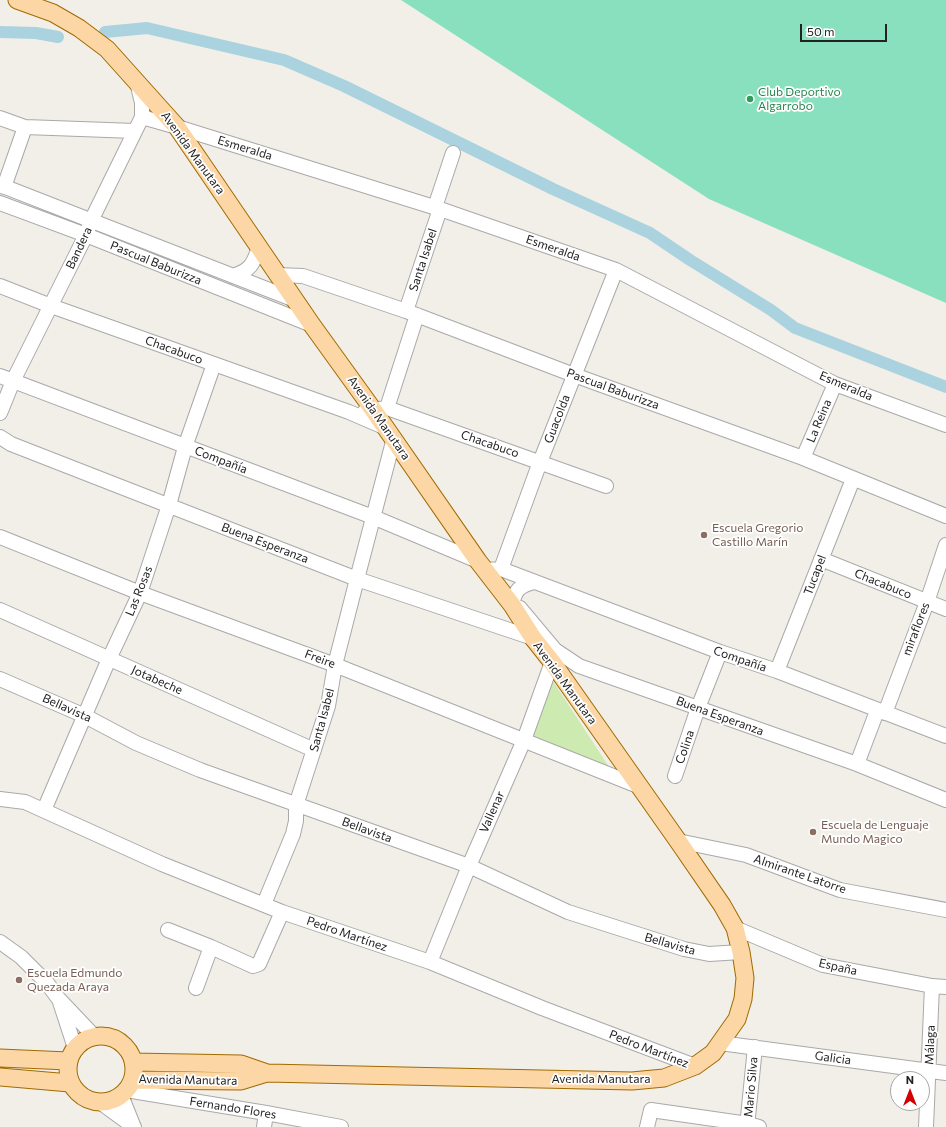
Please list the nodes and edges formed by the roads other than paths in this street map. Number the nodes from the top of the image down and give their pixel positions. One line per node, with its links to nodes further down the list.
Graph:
1 (17, 0): 2 (main road, Avenida Manutara)
2 (137, 81): 3 (street, Bandera); 6 (main road, Avenida Manutara)
3 (142, 117): 6 (street, Esmeralda); 7 (street, Bandera)
4 (0, 118): 5 (street)
5 (25, 127): 7 (street); 9 (street)
6 (177, 127): 11 (street, Esmeralda); 14 (main road, Avenida Manutara)
7 (136, 131): 12 (street, Bandera)
8 (453, 153): 11 (street, Santa Isabel)
9 (2, 186): 12 (street, Pascual Baburizza)
10 (0, 203): 13 (street, Pascual Baburizza)
11 (437, 208): 15 (street, Esmeralda); 21 (street, Santa Isabel)
12 (91, 221): 13 (street, Bandera); 17 (street, Pascual Baburizza)
13 (86, 235): 20 (street, Bandera); 22 (street, Pascual Baburizza)
14 (259, 248): 16 (main road, Avenida Manutara); 17 (street)
15 (616, 270): 24 (street, Guacolda); 26 (street, Esmeralda)
16 (277, 275): 19 (main road, Avenida Manutara); 21 (street, Pascual Baburizza)
17 (232, 276): 19 (street, Pascual Baburizza)
18 (0, 286): 20 (street, Chacabuco)
19 (295, 300): 22 (main road, Avenida Manutara)
20 (51, 306): 23 (street, Chacabuco); 25 (street, Bandera)
21 (412, 313): 24 (street, Pascual Baburizza); 27 (street, Santa Isabel)
22 (312, 325): 27 (main road, Avenida Manutara)
23 (214, 364): 28 (street, Chacabuco); 33 (street, Las Rosas)
24 (574, 375): 34 (street, Pascual Baburizza); 35 (street, Guacolda)
25 (7, 378): 29 (street, Bandera); 33 (street, Compañía)
26 (835, 384): 30 (street, Esmeralda); 34 (street, La Reina)
27 (381, 409): 28 (street, Chacabuco); 31 (main road, Avenida Manutara); 35 (street, Chacabuco)
28 (349, 412): 31 (street, Chacabuco)
29 (0, 413)
30 (946, 425)
31 (390, 433): 40 (street, Santa Isabel); 41 (main road, Avenida Manutara)
32 (0, 437): 38 (street, Buena Esperanza)
33 (185, 446): 38 (street, Las Rosas); 40 (street, Compañía)
34 (803, 458): 36 (street, Pascual Baburizza)
35 (540, 462): 37 (street, Chacabuco); 46 (street, Guacolda)
36 (853, 479): 39 (street, Pascual Baburizza); 45 (street, Tucapel)
37 (606, 486)
38 (169, 506): 47 (street, Buena Esperanza); 49 (street, Las Rosas)
39 (946, 516)
40 (373, 517): 44 (street, Compañía); 47 (street, Santa Isabel)
41 (459, 534): 44 (street); 46 (main road, Avenida Manutara)
42 (0, 537): 49 (street, Freire)
43 (946, 545): 50 (street, miraflores)
44 (442, 546): 46 (street, Compañía)
45 (821, 559): 50 (street, Chacabuco); 59 (street, Tucapel)
46 (488, 567): 48 (street, Compañía); 51 (main road, Avenida Manutara)
47 (357, 578): 54 (street, Buena Esperanza); 58 (street, Santa Isabel)
48 (534, 582): 51 (street); 55 (street, Compañía)
49 (140, 592): 56 (street, Las Rosas); 58 (street, Freire)
50 (927, 602): 52 (street, Chacabuco); 62 (street, miraflores)
51 (512, 605): 54 (main road, Avenida Manutara); 61 (street, Buena Esperanza)
52 (946, 609)
53 (0, 610): 56 (street, Jotabeche)
54 (533, 638): 57 (main road, Avenida Manutara)
55 (720, 652): 59 (street, Compañía); 61 (street, Colina)
56 (109, 659): 63 (street, Las Rosas); 66 (street, Jotabeche)
57 (552, 662): 65 (street, Vallenar); 69 (main road, Avenida Manutara)
58 (335, 665): 65 (street, Freire); 66 (street, Santa Isabel)
59 (777, 671): 62 (street, Compañía)
60 (0, 679): 63 (street, Bellavista)
61 (698, 708): 67 (street, Buena Esperanza); 68 (street, Colina)
62 (881, 712): 64 (street, Compañía); 67 (street, miraflores)
63 (85, 716): 72 (street, Bellavista); 73 (street, Las Rosas)
64 (946, 736)
65 (524, 740): 69 (street, Freire); 75 (street, Vallenar)
66 (314, 750): 72 (street, Santa Isabel)
67 (857, 764): 71 (street, Buena Esperanza)
68 (675, 776)
69 (638, 786): 74 (main road, Avenida Manutara)
70 (0, 799): 73 (street, Pedro Martínez)
71 (946, 800)
72 (296, 805): 75 (street, Bellavista); 76 (street, Santa Isabel)
73 (44, 810): 76 (street, Pedro Martínez)
74 (678, 841): 77 (street, Almirante Latorre); 79 (main road, Avenida Manutara)
75 (469, 866): 83 (street, Bellavista); 84 (street, Vallenar)
76 (264, 904): 78 (street, Pedro Martínez)
77 (946, 910)
78 (282, 912): 82 (street); 84 (street, Pedro Martínez)
79 (735, 928): 83 (main road, Avenida Manutara); 85 (street, España)
80 (168, 930): 82 (street)
81 (0, 942): 87 (street)
82 (211, 946): 86 (street)
83 (741, 952): 89 (main road, Avenida Manutara)
84 (430, 962): 94 (street, Pedro Martínez)
85 (939, 987): 95 (street, Málaga)
86 (196, 988)
87 (58, 998): 88 (street); 91 (street)
88 (94, 1036): 91 (main road); 93 (main road)
89 (720, 1043): 90 (street, Galicia); 94 (main road, Avenida Manutara)
90 (755, 1047): 95 (street, Galicia); 106 (street, Mario Silva)
91 (72, 1054): 92 (main road); 100 (main road)
92 (0, 1058)
93 (133, 1062): 98 (main road, Avenida Manutara); 101 (main road)
94 (695, 1066): 98 (main road, Avenida Manutara)
95 (929, 1071)
96 (930, 1071): 97 (street, Galicia)
97 (946, 1072)
98 (267, 1073): 101 (main road, Avenida Manutara)
99 (0, 1077): 100 (main road)
100 (70, 1083): 102 (main road)
101 (126, 1088): 102 (main road); 104 (street, Fernando Flores); 105 (street)
102 (100, 1102): 105 (street)
103 (927, 1111): 109 (street, Málaga)
104 (265, 1120): 107 (street, Fernando Flores)
105 (134, 1126)
106 (752, 1126): 108 (street)
107 (341, 1127)
108 (647, 1127)
109 (926, 1127)

